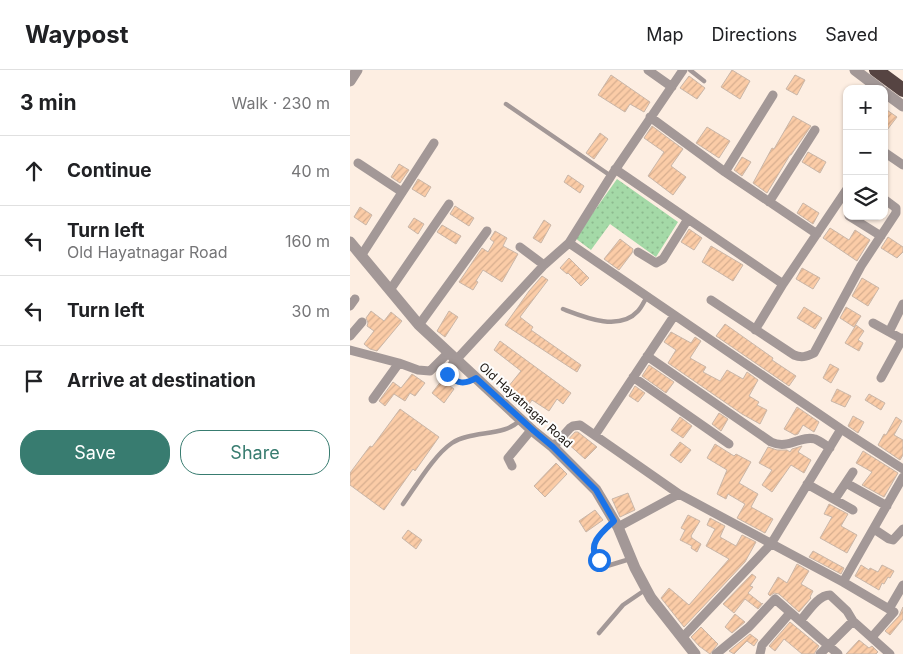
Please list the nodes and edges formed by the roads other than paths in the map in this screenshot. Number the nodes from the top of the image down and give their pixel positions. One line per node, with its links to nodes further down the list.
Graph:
1 (357, 70): 7 (street)
2 (648, 70): 10 (street)
3 (683, 70): 10 (street)
4 (690, 70): 8 (lane)
5 (855, 70): 9 (street)
6 (876, 70): 11 (highway)
7 (350, 81)
8 (704, 81)
9 (875, 85)
10 (672, 87): 16 (street)
11 (903, 90)
12 (773, 95): 22 (street)
13 (888, 95): 15 (street)
14 (506, 104): 23 (lane)
15 (903, 106)
16 (650, 117): 22 (street); 23 (street)
17 (815, 130): 26 (street)
18 (434, 143): 24 (street)
19 (888, 155): 21 (street)
20 (358, 163): 24 (street)
21 (903, 165)
22 (725, 172): 26 (street)
23 (613, 173): 31 (street); 37 (street)
24 (402, 192): 40 (street)
25 (843, 195): 29 (street)
26 (769, 202): 34 (street)
27 (888, 202): 35 (street)
28 (449, 204): 43 (street)
29 (835, 207): 30 (street); 34 (street)
30 (843, 213)
31 (688, 219): 39 (street); 42 (street)
32 (855, 220): 35 (street)
33 (487, 231): 51 (street)
34 (817, 234): 42 (street)
35 (881, 236): 52 (street)
36 (350, 242): 40 (street, Old Hayatnagar Road)
37 (569, 243): 41 (street); 44 (street)
38 (520, 246): 41 (street)
39 (638, 252)
40 (361, 256): 43 (street, Old Hayatnagar Road)
41 (544, 265): 58 (street)
42 (783, 284): 52 (street)
43 (390, 290): 51 (street, Old Hayatnagar Road)
44 (647, 297): 47 (lane); 48 (street)
45 (711, 300): 52 (street)
46 (903, 304): 53 (street)
47 (563, 309)
48 (674, 316): 57 (street); 66 (street)
49 (362, 322): 54 (street)
50 (873, 323): 53 (street)
51 (419, 325): 58 (street, Old Hayatnagar Road)
52 (755, 330)
53 (889, 332): 55 (street)
54 (350, 336)
55 (903, 338): 62 (street)
56 (352, 354): 59 (street)
57 (647, 356): 60 (street); 70 (street)
58 (452, 357): 59 (street); 61 (street, Old Hayatnagar Road); 61 (lane)
59 (399, 363): 63 (street)
60 (633, 377): 67 (street); 68 (street)
61 (476, 378): 64 (street, Old Hayatnagar Road)
62 (880, 378)
63 (373, 399)
64 (520, 419): 65 (street, Old Hayatnagar Road); 79 (lane)
65 (532, 429): 69 (street, Old Hayatnagar Road); 71 (street)
66 (841, 429): 70 (street); 72 (street)
67 (595, 435): 69 (street); 77 (street)
68 (729, 444)
69 (553, 447): 82 (street, Old Hayatnagar Road)
70 (830, 448): 76 (street)
71 (512, 466)
72 (903, 469)
73 (852, 472): 75 (street)
74 (903, 477): 80 (street)
75 (846, 483): 78 (street); 80 (street)
76 (806, 484): 78 (street); 85 (street)
77 (679, 494): 82 (street); 85 (street)
78 (835, 499): 81 (street)
79 (404, 504)
80 (887, 506): 83 (street)
81 (853, 510)
82 (616, 524): 86 (street, Old Hayatnagar Road); 86 (lane)
83 (874, 529): 84 (street); 87 (street)
84 (903, 529)
85 (771, 544): 87 (street); 96 (street)
86 (631, 558): 89 (street, Old Hayatnagar Road)
87 (843, 582): 90 (street)
88 (903, 585): 90 (street)
89 (646, 589): 94 (lane); 96 (street, Old Hayatnagar Road)
90 (888, 609): 95 (street)
91 (790, 613): 92 (street); 99 (street); 100 (street)
92 (800, 620): 93 (street); 97 (street)
93 (853, 621): 95 (street); 97 (street)
94 (599, 633)
95 (872, 637): 103 (street)
96 (682, 638): 98 (street, Old Hayatnagar Road)
97 (828, 645): 101 (street); 102 (street)
98 (695, 654)
99 (716, 654)
100 (760, 654)
101 (820, 654)
102 (838, 654)
103 (890, 654)

